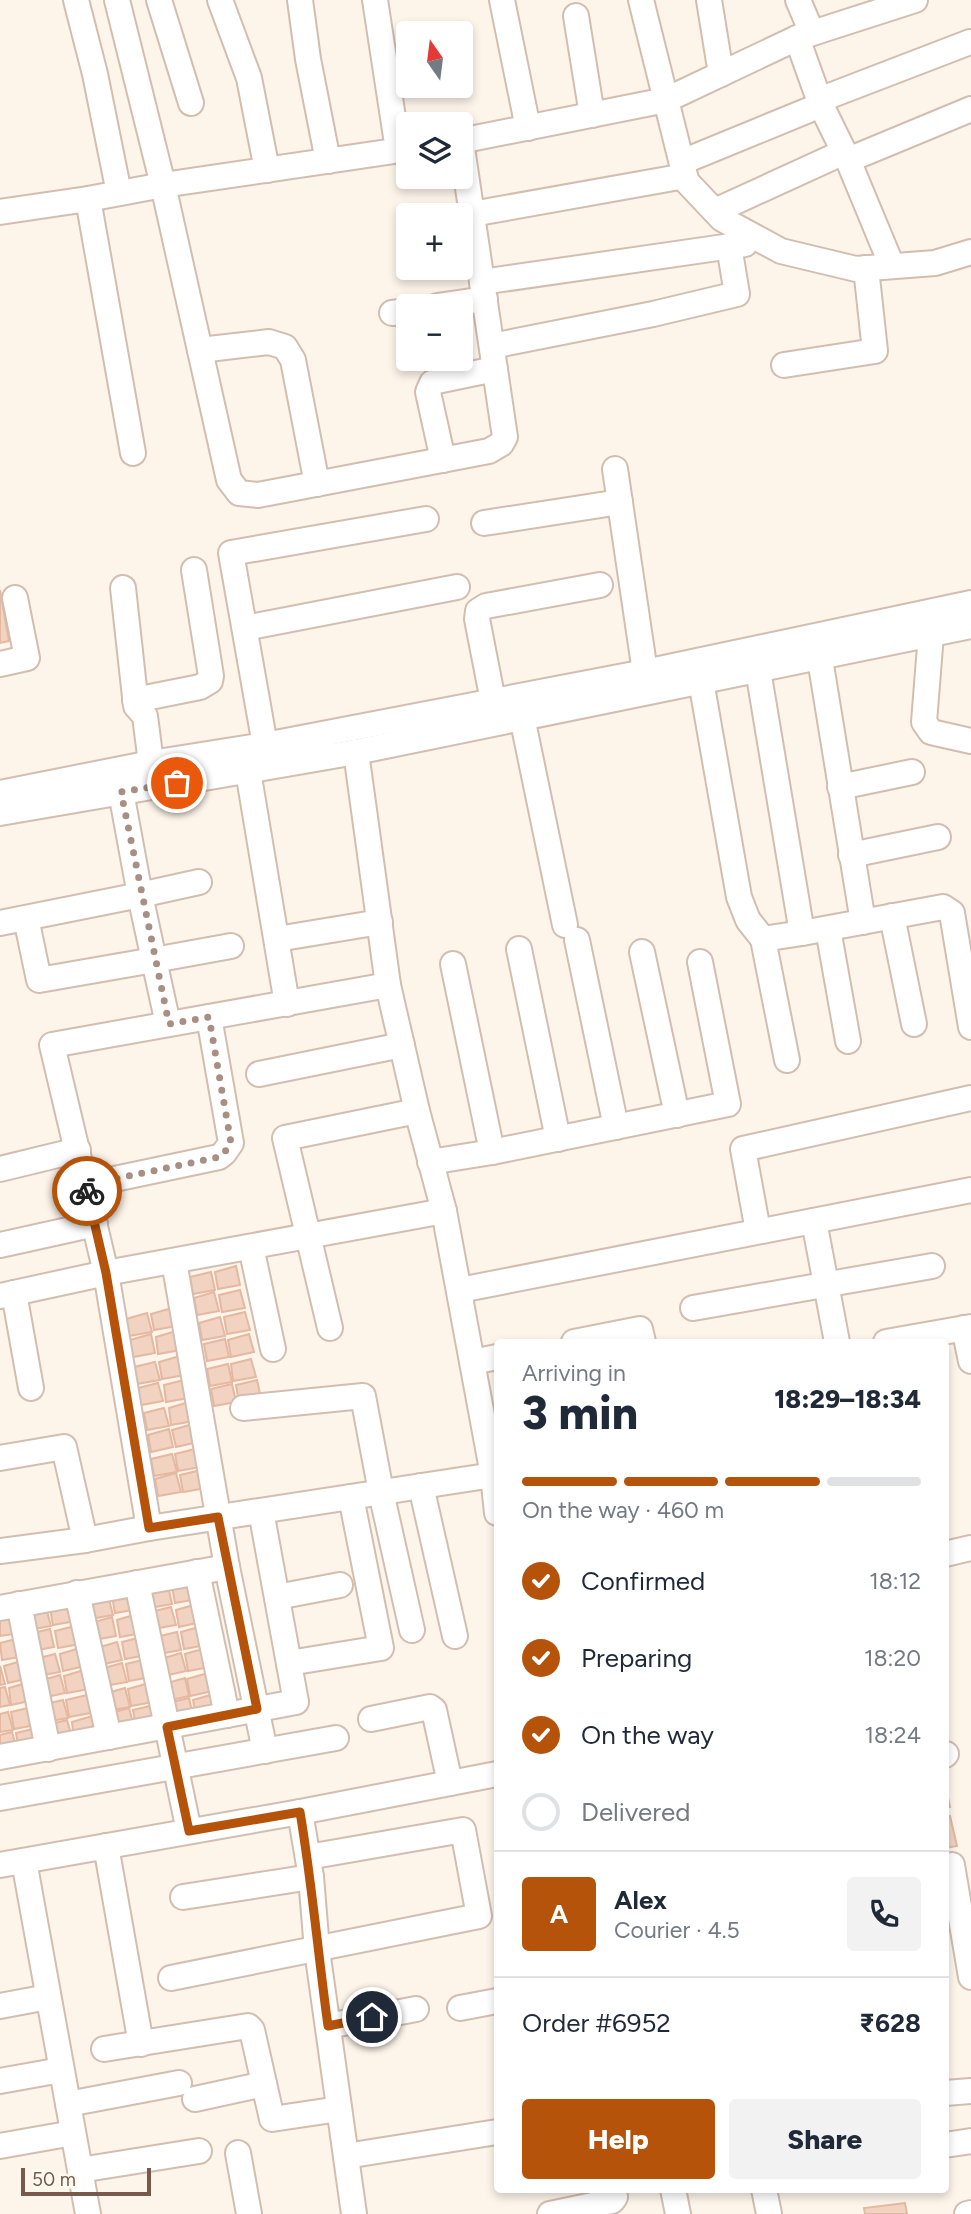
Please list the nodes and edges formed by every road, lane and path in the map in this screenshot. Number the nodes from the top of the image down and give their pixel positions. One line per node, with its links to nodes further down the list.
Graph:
1 (76, 0): 31 (street)
2 (117, 0): 30 (street)
3 (159, 0): 18 (street)
4 (220, 0): 29 (street)
5 (300, 0): 27 (street)
6 (375, 0): 21 (street)
7 (502, 0): 23 (street)
8 (641, 0): 17 (street)
9 (709, 0): 16 (street)
10 (798, 0): 14 (street)
11 (915, 0): 14 (street)
12 (576, 16): 22 (street)
13 (971, 27): 15 (street)
14 (804, 36): 16 (street); 19 (street)
15 (971, 43): 19 (street)
16 (721, 74): 17 (street)
17 (666, 100): 22 (street); 28 (street)
18 (191, 103)
19 (820, 103): 26 (street); 28 (street)
20 (971, 109): 26 (street)
21 (396, 112)
22 (592, 115): 23 (street)
23 (528, 128): 24 (street)
24 (473, 139)
25 (396, 151): 27 (street)
26 (846, 156): 33 (street); 40 (street)
27 (328, 161): 29 (street)
28 (683, 169): 33 (street); 35 (street)
29 (267, 170): 30 (street)
30 (163, 185): 31 (street); 44 (street)
31 (119, 193): 32 (street)
32 (88, 199): 34 (street); 47 (street)
33 (715, 211): 37 (street)
34 (0, 212)
35 (473, 214)
36 (473, 220): 42 (street)
37 (762, 242): 38 (street); 41 (street)
38 (729, 246): 42 (street); 45 (street)
39 (971, 251): 40 (street)
40 (892, 266): 41 (street)
41 (866, 268): 46 (street)
42 (484, 290): 43 (street); 45 (street)
43 (472, 294)
44 (200, 350): 50 (street); 50 (street)
45 (493, 358): 48 (street); 48 (street)
46 (784, 365)
47 (133, 453)
48 (443, 460): 50 (street)
49 (615, 469): 51 (street)
50 (317, 484)
51 (620, 502): 53 (street); 66 (street)
52 (426, 519): 61 (street)
53 (484, 523)
54 (194, 570): 68 (street)
55 (600, 585): 69 (street)
56 (457, 587): 61 (street)
57 (123, 588): 68 (street)
58 (15, 598): 64 (street)
59 (971, 603): 66 (street)
60 (971, 626): 62 (street)
61 (245, 628): 72 (street)
62 (931, 634): 63 (street); 71 (street)
63 (820, 659): 65 (street); 77 (street)
64 (0, 664)
65 (758, 670): 67 (street); 91 (street)
66 (645, 672): 69 (street)
67 (701, 681): 70 (street); 93 (street)
68 (135, 700): 74 (street)
69 (493, 701): 72 (street)
70 (522, 717): 73 (street); 113 (street)
71 (971, 741)
72 (265, 745): 74 (street)
73 (356, 752): 75 (street); 87 (street)
74 (151, 763): 79 (street)
75 (248, 771): 78 (street); 92 (street)
76 (912, 772): 77 (street)
77 (840, 787): 82 (street)
78 (121, 792): 80 (street); 84 (street)
79 (0, 793)
80 (0, 813)
81 (938, 837): 82 (street)
82 (851, 855): 88 (street)
83 (200, 883): 84 (street)
84 (140, 895): 86 (street); 97 (street)
85 (892, 916): 88 (street); 104 (street); 105 (street)
86 (26, 918): 89 (street); 97 (street)
87 (380, 922): 92 (street); 100 (street)
88 (863, 922): 90 (street)
89 (0, 923)
90 (828, 929): 91 (street); 106 (street)
91 (802, 933): 93 (street)
92 (277, 939): 101 (street)
93 (763, 939): 108 (street)
94 (231, 946): 97 (street)
95 (519, 949): 114 (street)
96 (642, 952): 112 (street)
97 (154, 960): 103 (street)
98 (700, 962): 112 (street)
99 (453, 964): 116 (street)
100 (388, 985): 101 (street); 107 (street)
101 (287, 1003): 102 (street)
102 (209, 1017): 103 (street); 119 (street)
103 (169, 1024): 115 (street)
104 (914, 1024)
105 (971, 1027)
106 (848, 1041)
107 (402, 1045): 109 (street); 111 (street)
108 (787, 1060)
109 (259, 1074)
110 (971, 1098): 124 (street)
111 (417, 1111): 117 (street); 125 (street)
112 (677, 1115): 113 (street)
113 (616, 1127): 114 (street)
114 (558, 1139): 116 (street)
115 (78, 1150): 118 (street); 119 (street)
116 (492, 1152): 117 (street)
117 (430, 1162): 121 (street)
118 (0, 1168)
119 (86, 1185): 123 (street)
120 (971, 1190): 122 (street)
121 (444, 1211): 125 (street); 132 (street)
122 (814, 1221): 124 (street); 131 (street)
123 (95, 1224): 126 (street); 130 (street)
124 (758, 1231): 132 (street)
125 (308, 1236): 127 (street); 135 (street)
126 (1, 1240)
127 (251, 1247): 128 (street); 141 (street)
128 (174, 1261): 130 (street); 153 (street)
129 (932, 1266): 131 (street)
130 (106, 1273): 133 (street); 154 (street)
131 (826, 1285): 134 (street); 139 (street)
132 (460, 1290): 142 (street)
133 (7, 1294): 144 (street)
134 (693, 1308)
135 (330, 1328)
136 (968, 1328): 140 (street); 143 (street)
137 (594, 1339): 138 (street)
138 (642, 1339)
139 (836, 1339)
140 (904, 1339)
141 (273, 1349)
142 (485, 1360): 147 (street)
143 (971, 1361)
144 (31, 1388)
145 (243, 1408): 150 (street)
146 (0, 1458): 155 (street)
147 (493, 1475): 148 (street); 149 (street)
148 (494, 1484)
149 (421, 1486): 150 (street); 167 (street)
150 (381, 1492): 151 (street); 166 (street)
151 (351, 1497): 152 (street); 168 (street)
152 (261, 1511): 153 (street); 164 (street)
153 (218, 1517): 154 (street); 159 (street)
154 (149, 1528): 155 (street)
155 (85, 1540): 157 (street)
156 (971, 1548): 158 (street)
157 (0, 1551)
158 (949, 1553)
159 (228, 1567): 160 (street); 169 (street)
160 (197, 1572): 161 (street); 170 (street)
161 (137, 1583): 163 (street); 172 (street)
162 (340, 1585): 164 (street)
163 (77, 1593): 165 (street); 173 (street)
164 (277, 1597): 168 (street)
165 (10, 1606): 175 (street)
166 (412, 1630)
167 (455, 1636)
168 (289, 1663): 169 (street)
169 (257, 1709): 170 (street); 176 (street)
170 (227, 1715): 172 (street)
171 (372, 1719): 180 (street)
172 (167, 1727): 173 (street); 178 (street)
173 (109, 1737): 175 (street)
174 (336, 1738): 176 (street)
175 (48, 1749): 177 (street)
176 (265, 1751): 178 (street)
177 (0, 1757)
178 (175, 1767): 181 (street); 183 (street)
179 (494, 1774): 180 (street)
180 (450, 1783): 182 (street)
181 (0, 1798)
182 (300, 1812): 183 (street); 187 (street)
183 (189, 1831): 184 (street)
184 (106, 1846): 185 (street); 198 (street)
185 (12, 1863): 192 (street)
186 (956, 1865): 190 (street)
187 (309, 1867): 188 (street); 189 (street); 189 (street)
188 (183, 1897)
189 (317, 1950): 191 (street); 197 (street)
190 (971, 1977)
191 (171, 1978)
192 (48, 1997): 194 (street); 200 (street)
193 (494, 2002): 195 (street)
194 (0, 2006)
195 (460, 2008)
196 (416, 2009): 197 (street)
197 (328, 2026): 206 (street)
198 (141, 2044): 199 (street); 202 (street)
199 (104, 2049)
200 (61, 2070): 201 (street); 205 (street)
201 (0, 2081)
202 (264, 2084): 205 (street); 206 (street)
203 (971, 2091): 204 (street)
204 (949, 2093)
205 (68, 2104): 208 (street)
206 (339, 2109): 214 (street)
207 (494, 2132): 214 (street)
208 (73, 2133): 211 (street); 215 (street)
209 (971, 2141): 210 (street)
210 (949, 2144)
211 (0, 2146)
212 (199, 2151): 215 (street)
213 (238, 2153): 220 (street)
214 (346, 2156): 221 (street)
215 (80, 2170): 219 (street)
216 (614, 2193): 222 (street)
217 (674, 2193): 223 (street)
218 (765, 2193): 224 (street)
219 (88, 2214)
220 (249, 2214)
221 (354, 2214)
222 (550, 2214)
223 (678, 2214)
224 (769, 2214)

